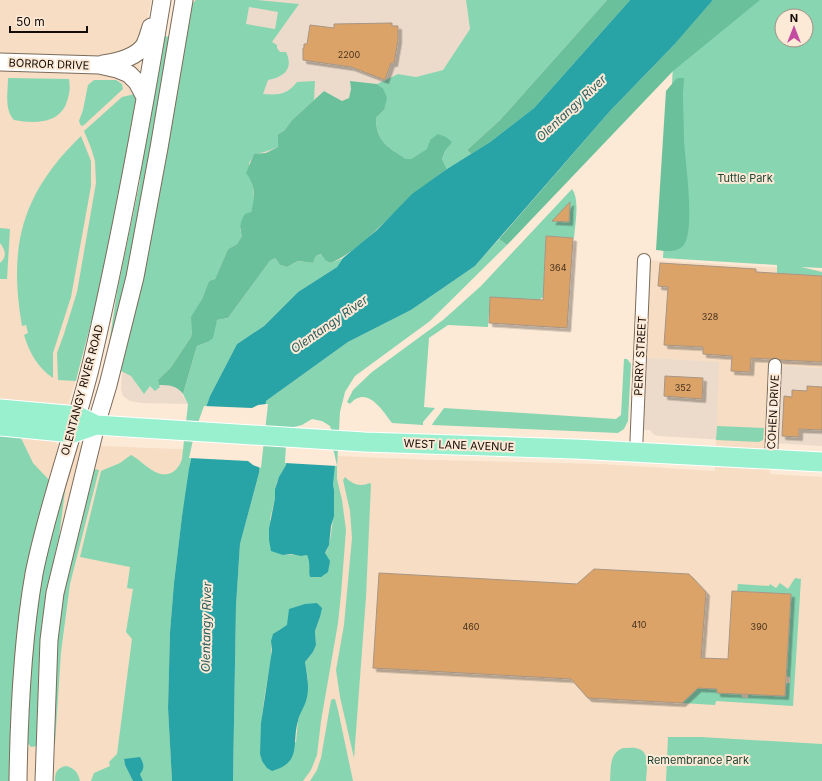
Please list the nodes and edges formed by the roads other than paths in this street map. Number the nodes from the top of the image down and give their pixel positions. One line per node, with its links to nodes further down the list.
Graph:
1 (161, 0): 4 (main road); 5 (main road, OLENTANGY RIVER ROAD)
2 (184, 0): 10 (main road, OLENTANGY RIVER ROAD)
3 (0, 62): 4 (main road, BORROR DRIVE)
4 (99, 65): 5 (main road)
5 (145, 97): 9 (main road, OLENTANGY RIVER ROAD)
6 (644, 260): 12 (street, PERRY STREET)
7 (775, 365): 13 (street, COHEN DRIVE)
8 (0, 409): 9 (main road, WEST LANE AVENUE)
9 (75, 424): 10 (main road, WEST LANE AVENUE); 11 (main road, WEST LANE AVENUE); 15 (main road, OLENTANGY RIVER ROAD)
10 (96, 425): 12 (main road, WEST LANE AVENUE); 16 (main road, OLENTANGY RIVER ROAD)
11 (0, 426)
12 (636, 452): 13 (main road, WEST LANE AVENUE)
13 (771, 459): 14 (main road, WEST LANE AVENUE)
14 (822, 462)
15 (18, 781)
16 (44, 781)

